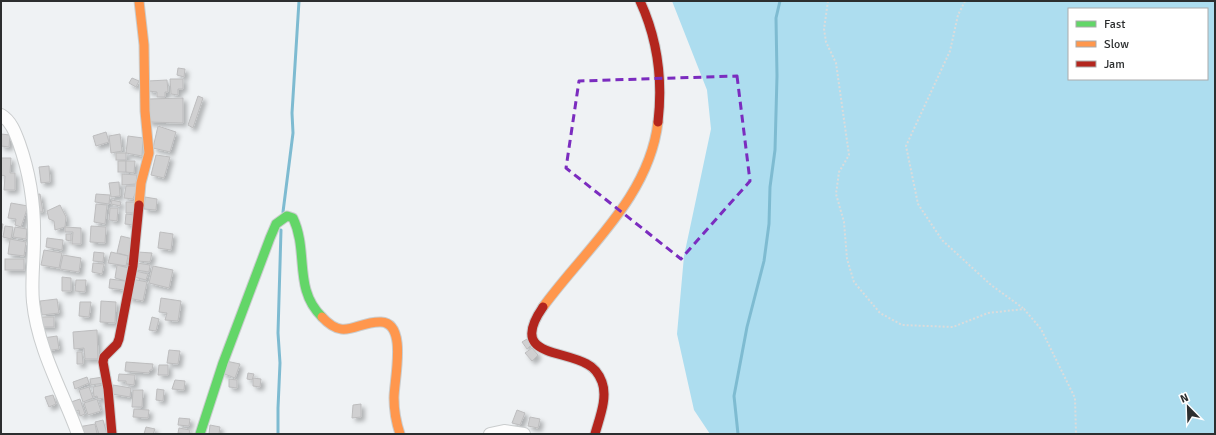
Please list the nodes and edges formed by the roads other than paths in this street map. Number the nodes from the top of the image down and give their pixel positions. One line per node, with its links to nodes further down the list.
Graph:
1 (139, 1): 7 (street)
2 (640, 1): 11 (street)
3 (1, 115): 6 (street)
4 (398, 432): 8 (street)
5 (502, 433): 9 (street); 10 (street)
6 (78, 434)
7 (112, 434)
8 (200, 434)
9 (490, 434)
10 (524, 434)
11 (594, 434)

